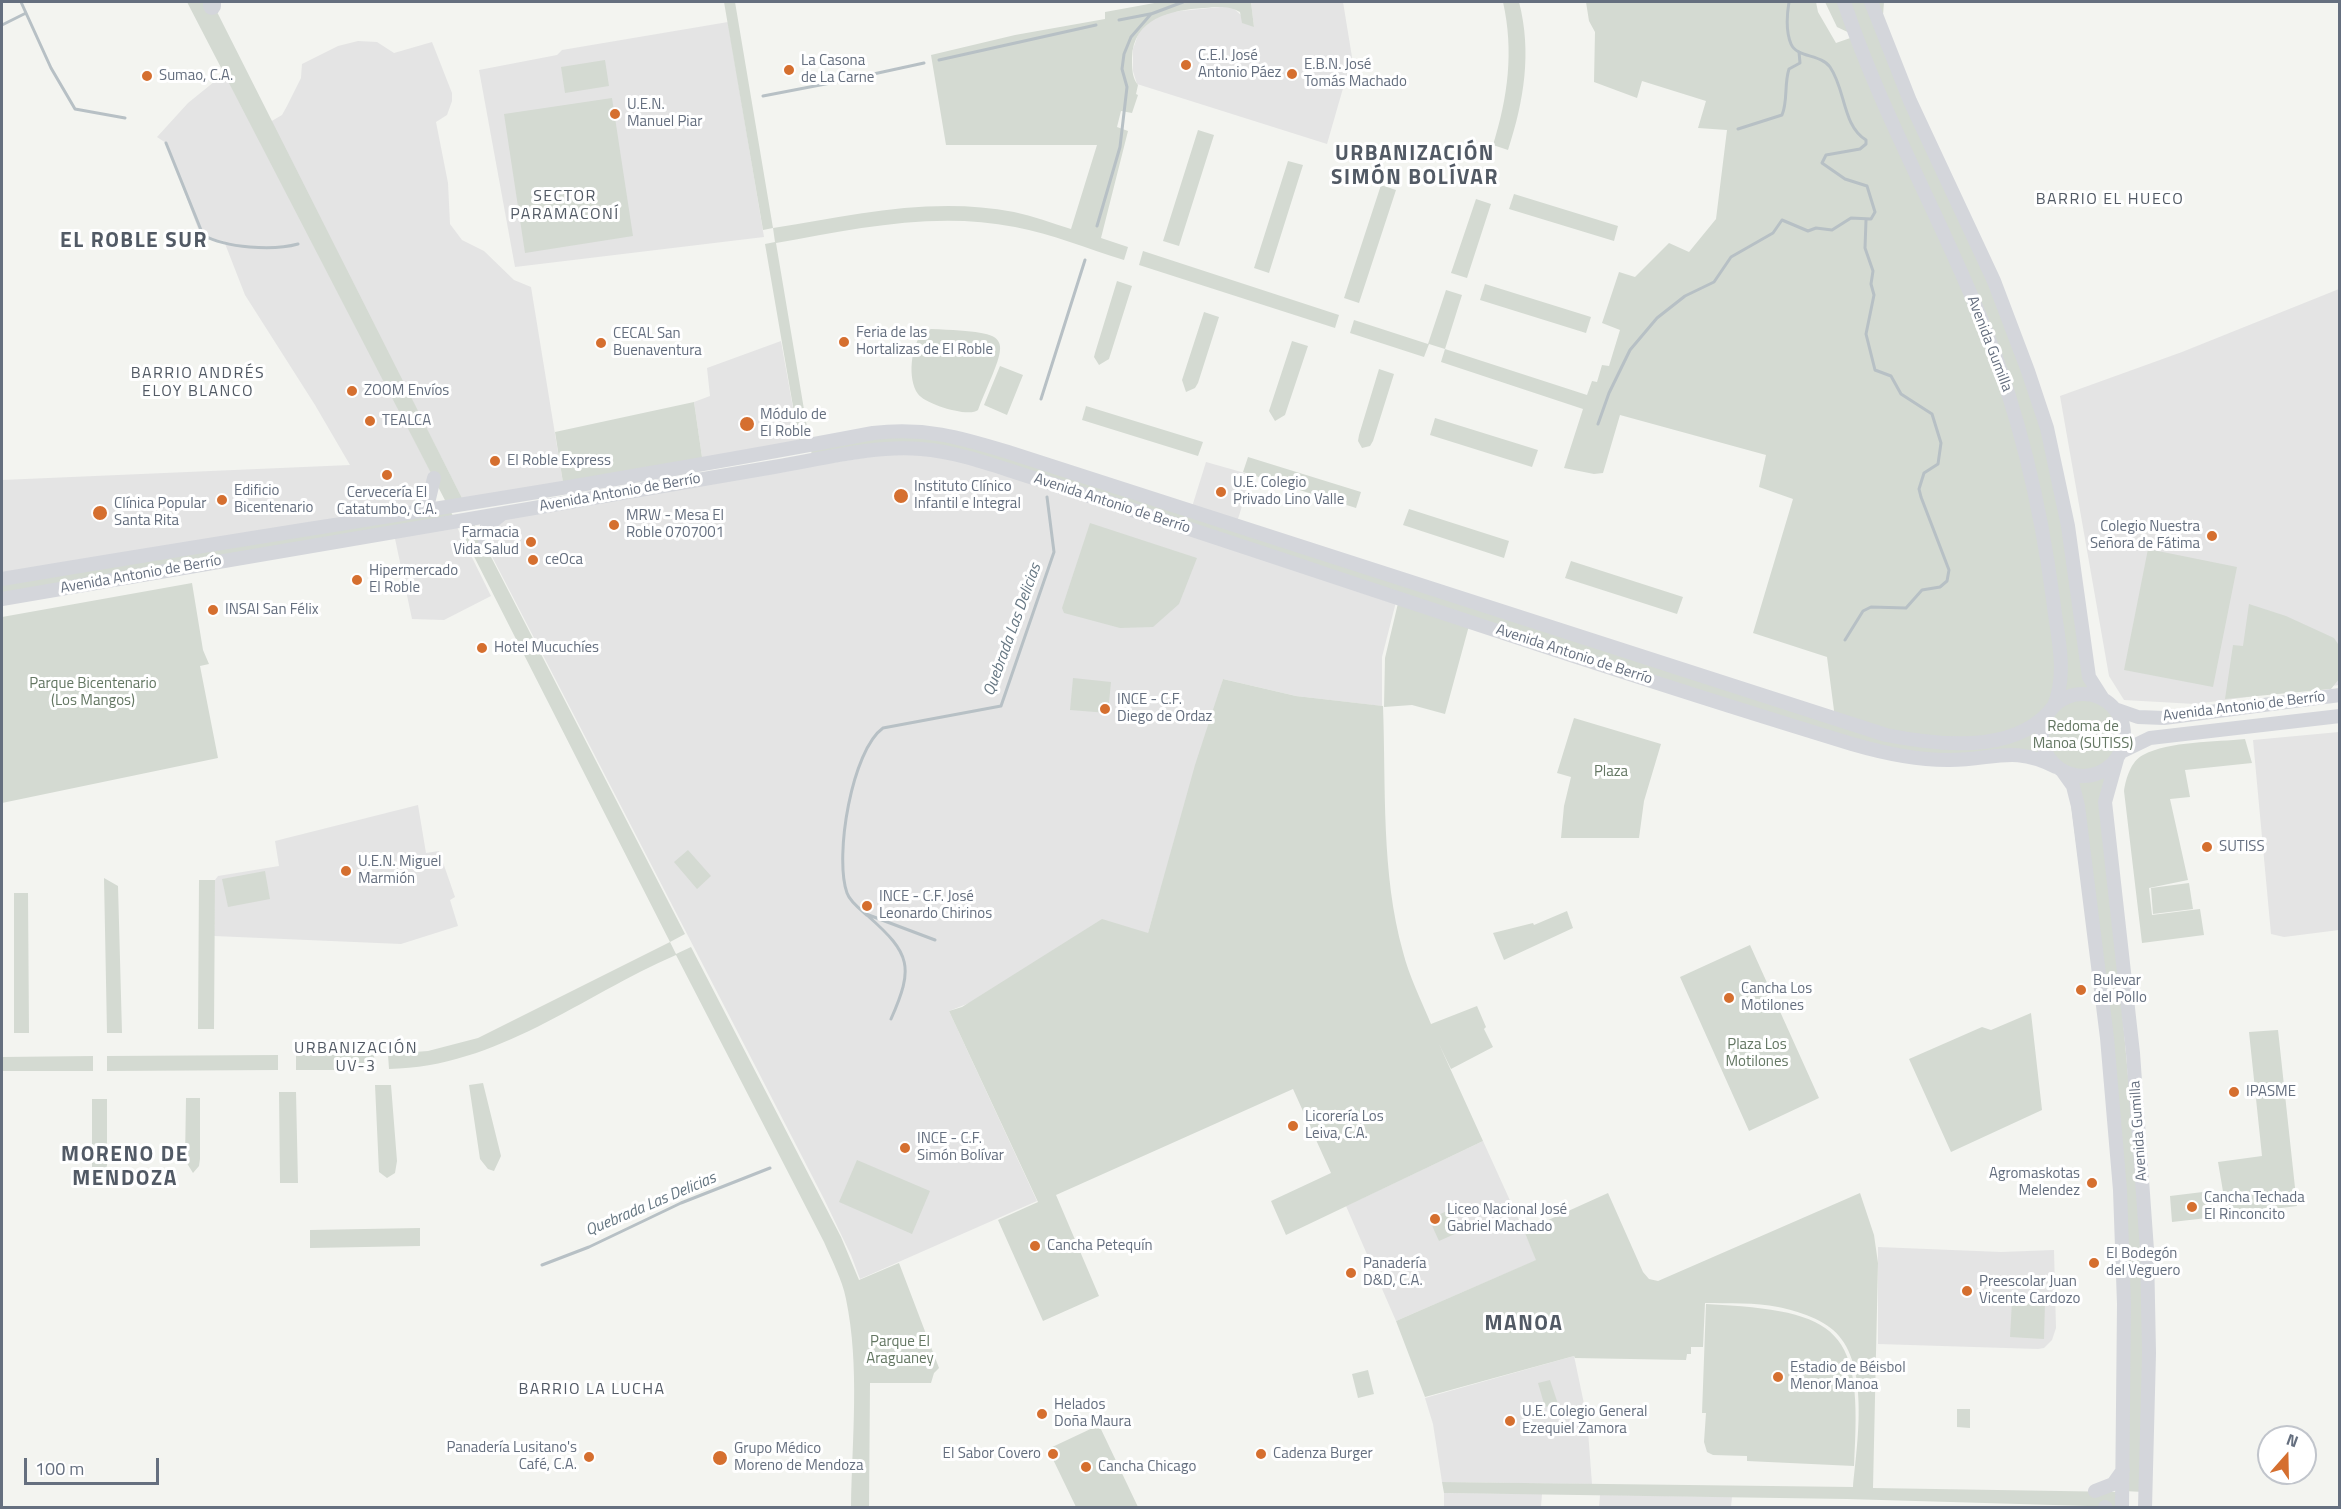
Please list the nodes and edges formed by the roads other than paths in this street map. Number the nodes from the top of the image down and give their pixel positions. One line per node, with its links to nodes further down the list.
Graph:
1 (1844, 2): 11 (street, Avenida Gumilla)
2 (1871, 2): 10 (street, Avenida Gumilla)
3 (434, 478): 4 (street)
4 (419, 510): 7 (street, Avenida Antonio de Berrío); 11 (street, Avenida Antonio de Berrío)
5 (503, 514): 6 (street); 8 (street, Avenida Antonio de Berrío); 15 (street, Avenida Antonio de Berrío)
6 (485, 543)
7 (2, 579)
8 (2, 599)
9 (2340, 695): 12 (street, Avenida Antonio de Berrío)
10 (2103, 699): 11 (street); 12 (street)
11 (2051, 709): 15 (street)
12 (2115, 709): 14 (street)
13 (2340, 716): 14 (street, Avenida Antonio de Berrío)
14 (2119, 755): 15 (street); 19 (street, Avenida Gumilla)
15 (2060, 769): 16 (street, Avenida Gumilla)
16 (2123, 1470): 17 (street); 18 (street, Avenida Gumilla)
17 (2095, 1491)
18 (2122, 1508)
19 (2145, 1508)

